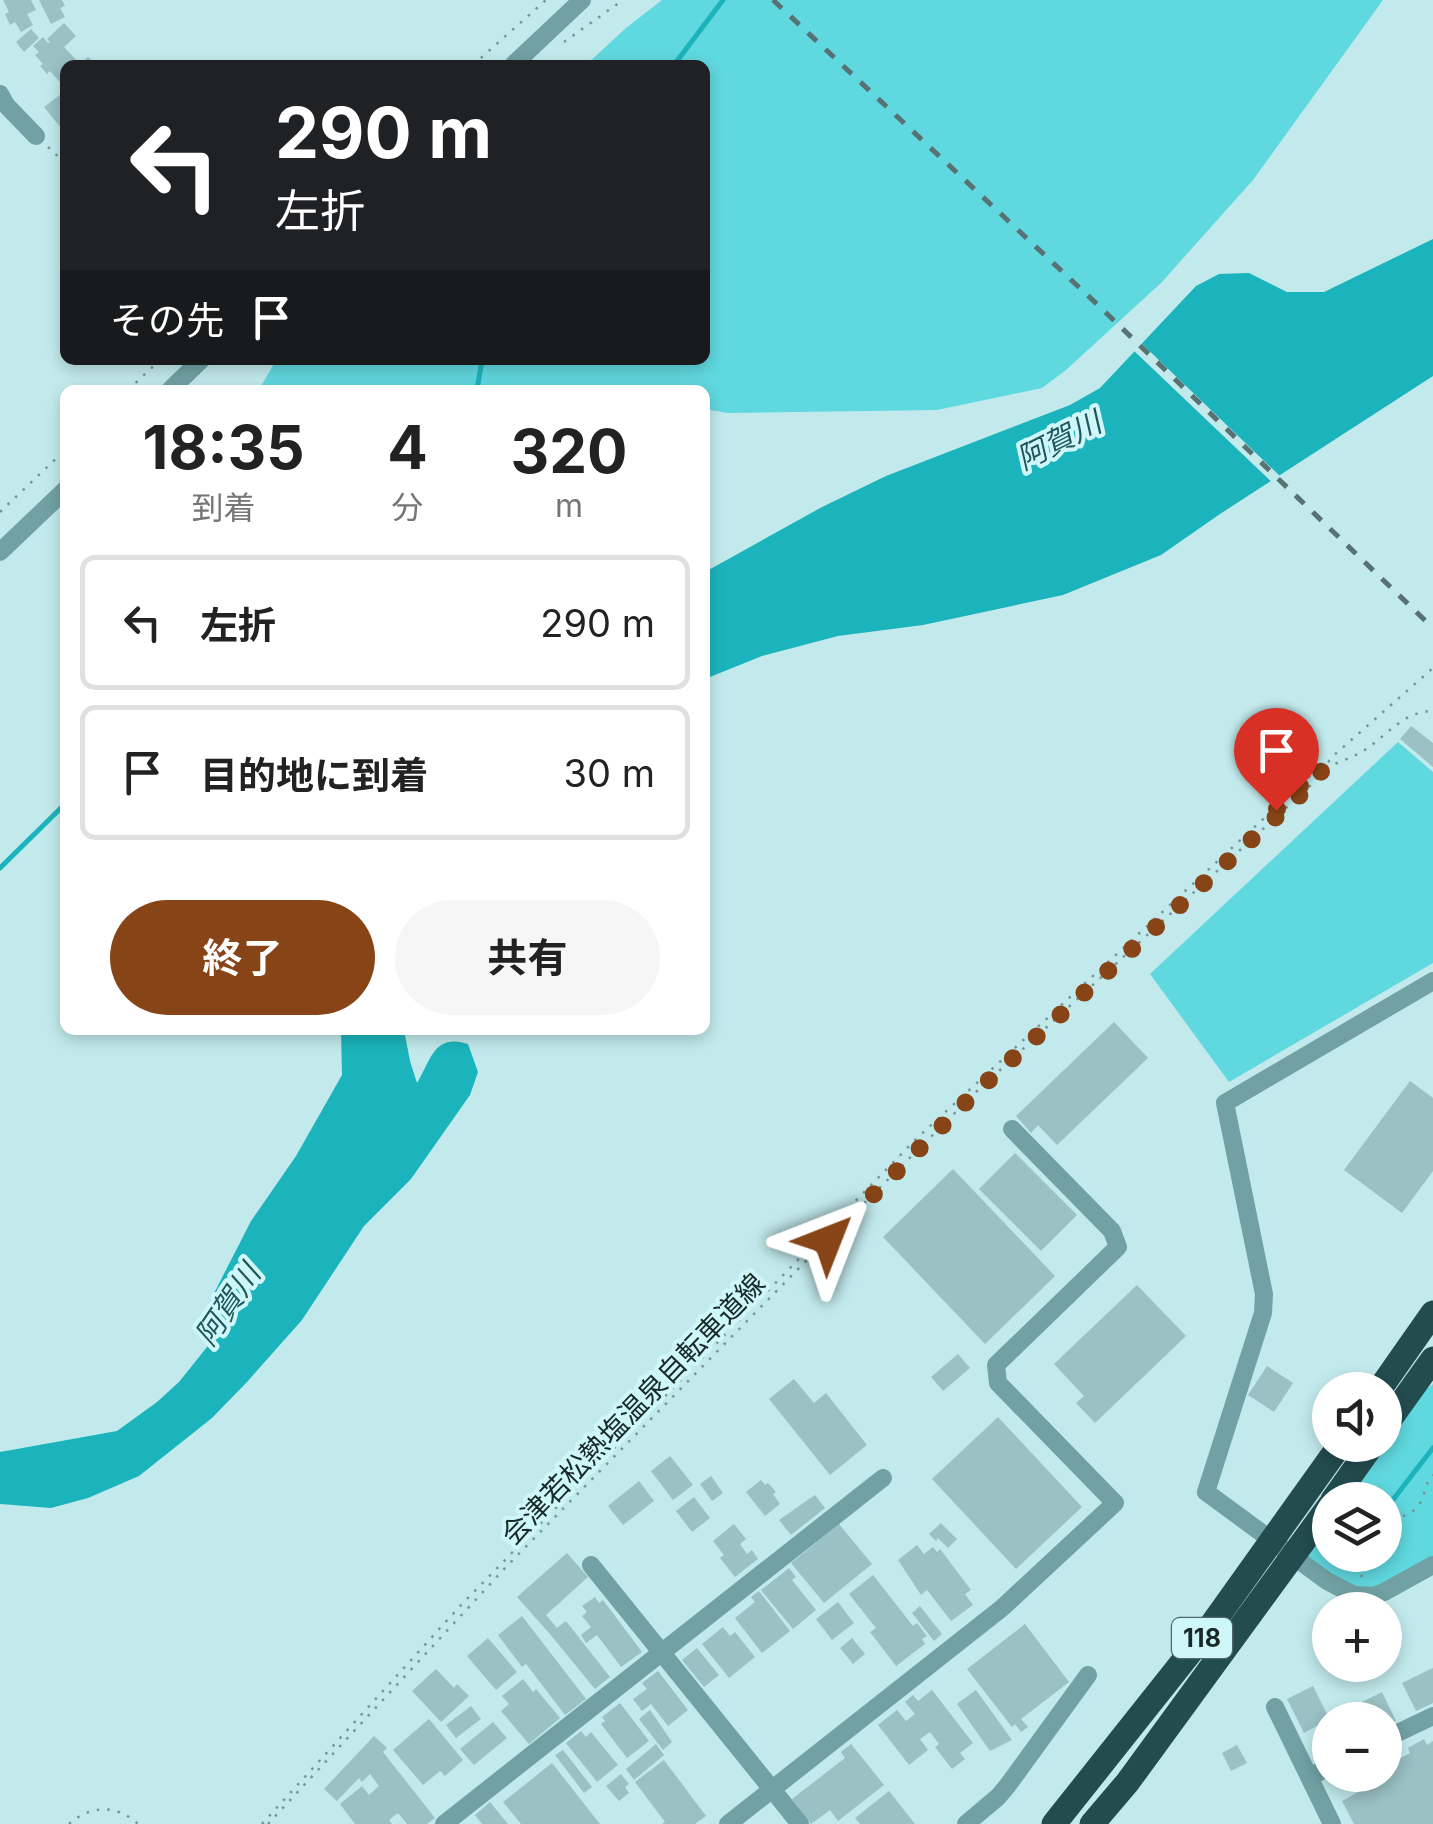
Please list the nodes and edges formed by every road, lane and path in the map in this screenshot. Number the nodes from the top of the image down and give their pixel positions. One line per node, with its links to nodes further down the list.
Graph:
1 (546, 0): 5 (path)
2 (582, 0): 6 (street)
3 (623, 0): 4 (path)
4 (564, 42)
5 (480, 60)
6 (518, 60)
7 (0, 94): 8 (street)
8 (36, 136): 9 (path)
9 (60, 158)
10 (155, 365): 12 (path)
11 (196, 365): 13 (street)
12 (133, 385)
13 (175, 385)
14 (60, 455): 16 (path)
15 (60, 495): 17 (street)
16 (1, 508)
17 (0, 552)
18 (1433, 668): 20 (path, 会津若松熱塩温泉自転車道線)
19 (1433, 711): 20 (path)
20 (1323, 769): 49 (path); 50 (path, 会津若松熱塩温泉自転車道線)
21 (1433, 981): 35 (street)
22 (1012, 1130): 46 (street)
23 (1433, 1294): 26 (street)
24 (1433, 1313): 27 (highway)
25 (1433, 1359): 28 (highway)
26 (1382, 1372)
27 (1392, 1372)
28 (1423, 1380): 29 (highway)
29 (1402, 1405)
30 (1331, 1462): 35 (highway, 118)
31 (1433, 1475): 33 (path)
32 (883, 1478): 40 (street)
33 (1402, 1516)
34 (1312, 1521): 35 (highway, 118)
35 (1283, 1548): 38 (street); 55 (highway, 118); 56 (highway, 118)
36 (1433, 1564): 39 (street)
37 (591, 1565): 40 (street)
38 (1348, 1592)
39 (1384, 1592)
40 (662, 1652): 46 (street); 51 (street)
41 (1088, 1675): 54 (street)
42 (1275, 1707): 45 (street)
43 (1433, 1716): 44 (street)
44 (1402, 1732)
45 (1310, 1776): 57 (street)
46 (772, 1788): 52 (street); 53 (street)
47 (70, 1824): 48 (path)
48 (138, 1824)
49 (262, 1824)
50 (268, 1824)
51 (444, 1824)
52 (728, 1824)
53 (800, 1824)
54 (966, 1824)
55 (1054, 1824)
56 (1092, 1824)
57 (1332, 1824)

